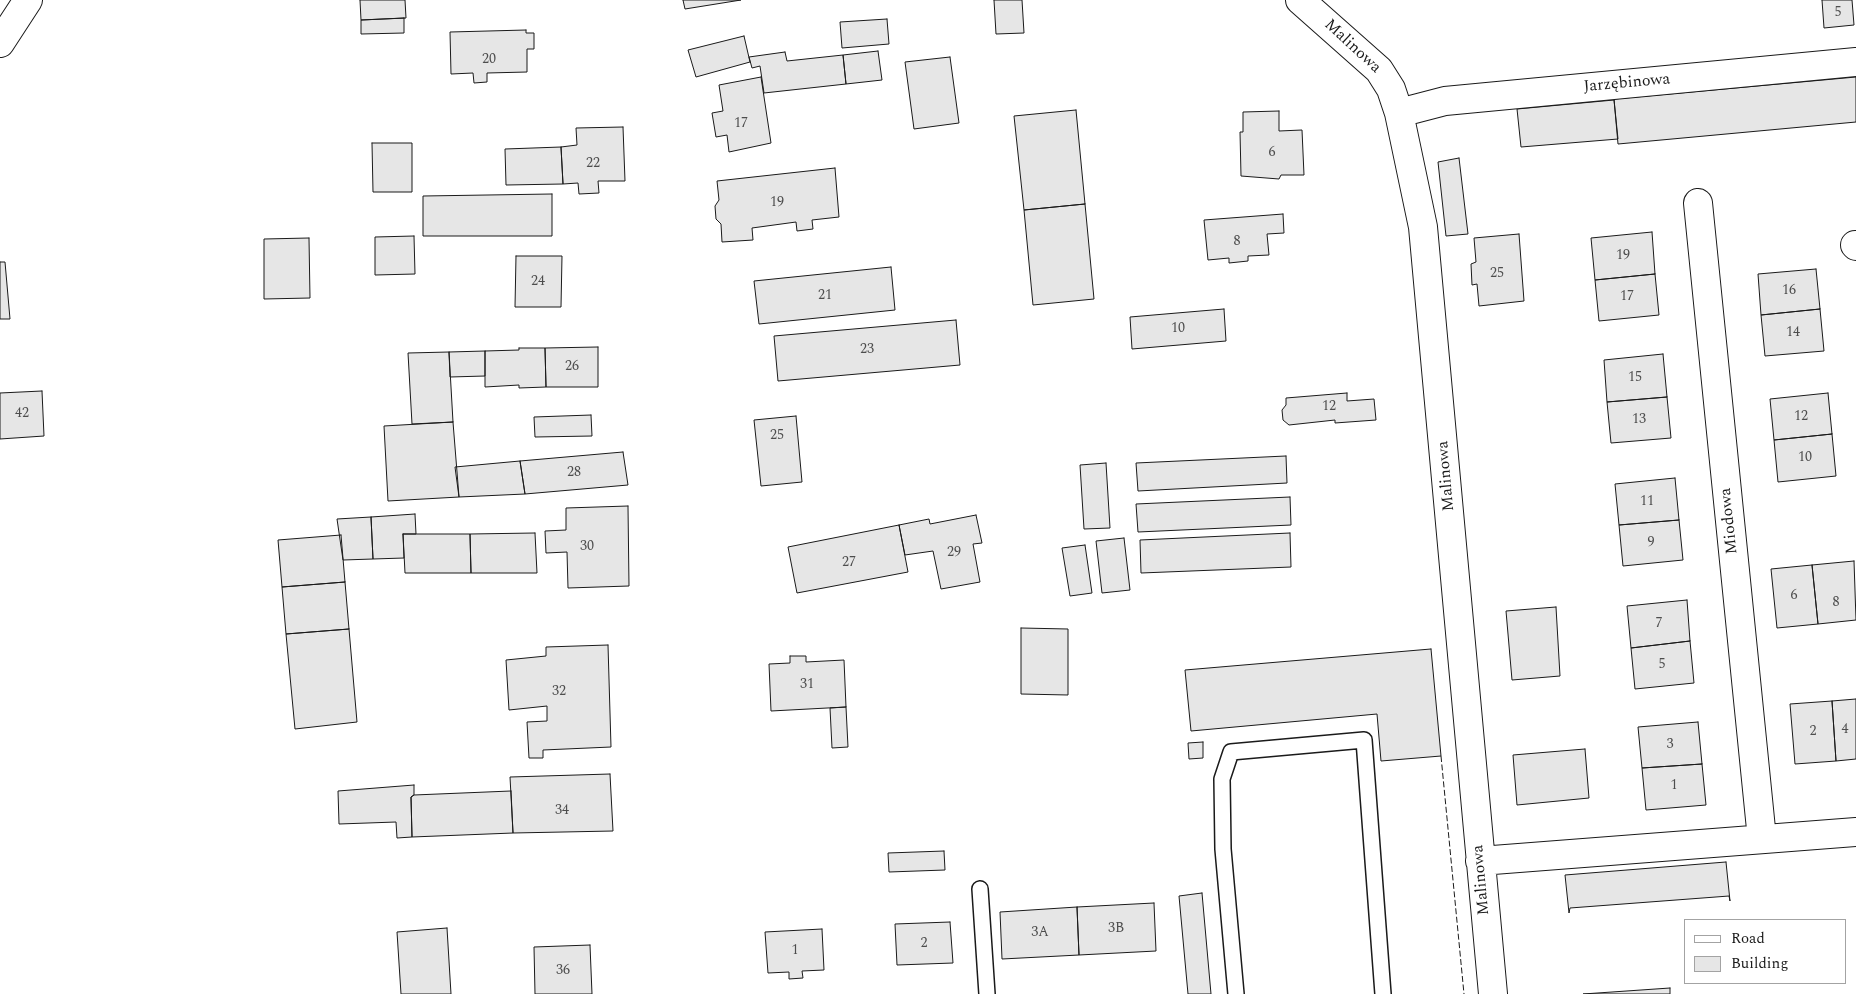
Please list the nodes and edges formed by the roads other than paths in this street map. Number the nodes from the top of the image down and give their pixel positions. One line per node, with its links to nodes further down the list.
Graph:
1 (28, 0): 3 (street)
2 (1300, 0): 5 (street, Malinowa)
3 (0, 43)
4 (1856, 62): 5 (street, Jarzębinowa)
5 (1399, 113): 9 (street, Malinowa)
6 (1698, 203): 8 (street, Miodowa)
7 (1856, 832): 8 (street)
8 (1762, 839): 9 (street)
9 (1480, 861): 14 (street, Malinowa)
10 (980, 890): 11 (lane)
11 (987, 994)
12 (1236, 994): 13 (lane)
13 (1383, 994)
14 (1493, 994)

